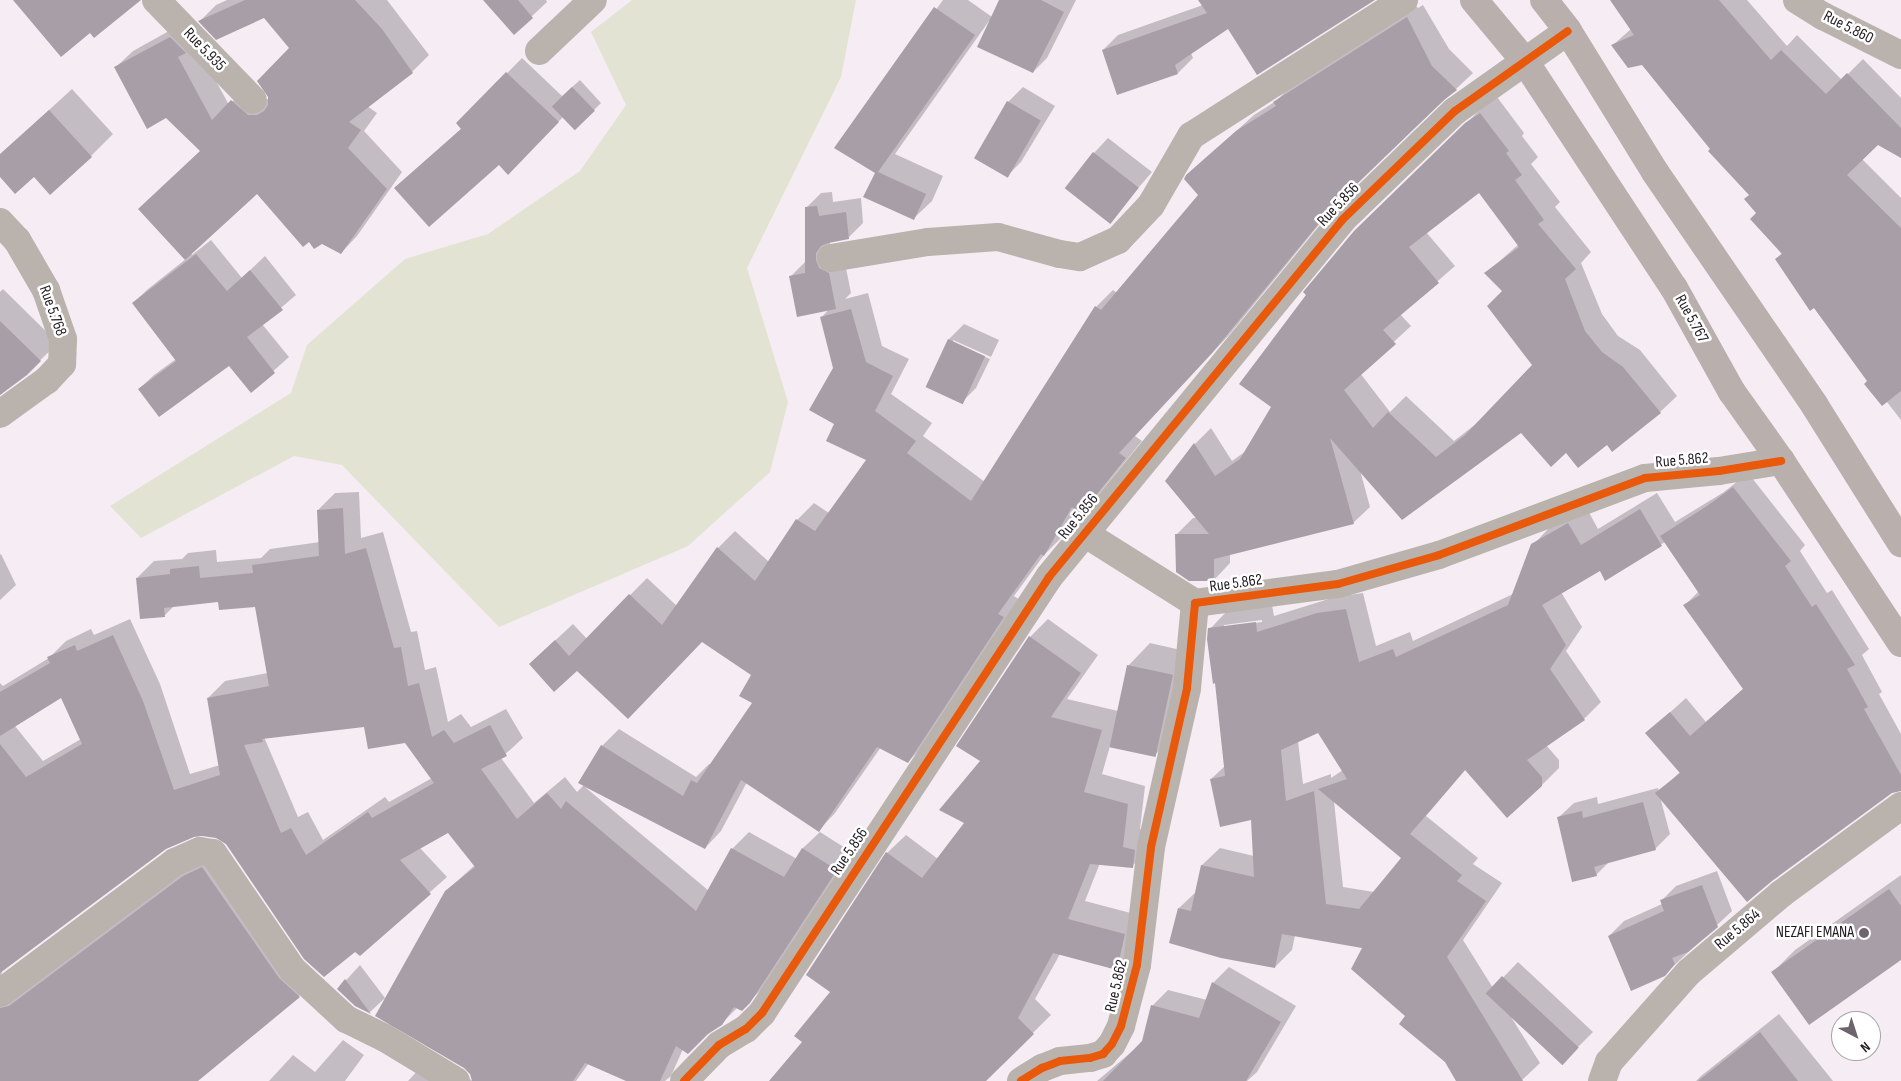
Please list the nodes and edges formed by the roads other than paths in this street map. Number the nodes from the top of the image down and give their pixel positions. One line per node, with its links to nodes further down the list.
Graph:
1 (156, 0): 12 (street, Rue 5.935)
2 (593, 0): 9 (street)
3 (1404, 0): 14 (street)
4 (1474, 0): 11 (highway, Rue 5.767)
5 (1544, 0): 8 (highway)
6 (1797, 0): 7 (street, Rue 5.860)
7 (1830, 8): 10 (street, Rue 5.860)
8 (1568, 31): 11 (street, Rue 5.856); 18 (highway)
9 (539, 51)
10 (1901, 54)
11 (1524, 60): 16 (highway, Rue 5.767); 17 (street, Rue 5.856)
12 (253, 100)
13 (0, 222): 15 (street, Rue 5.768)
14 (831, 258)
15 (0, 414)
16 (1781, 461): 19 (street, Rue 5.862); 20 (highway, Rue 5.767)
17 (1084, 533): 19 (street); 24 (street, Rue 5.856)
18 (1901, 542)
19 (1195, 603): 25 (street, Rue 5.862)
20 (1901, 643)
21 (1901, 806): 26 (street, Rue 5.864)
22 (0, 993): 23 (street)
23 (456, 1081)
24 (684, 1081)
25 (1021, 1081)
26 (1602, 1081)

